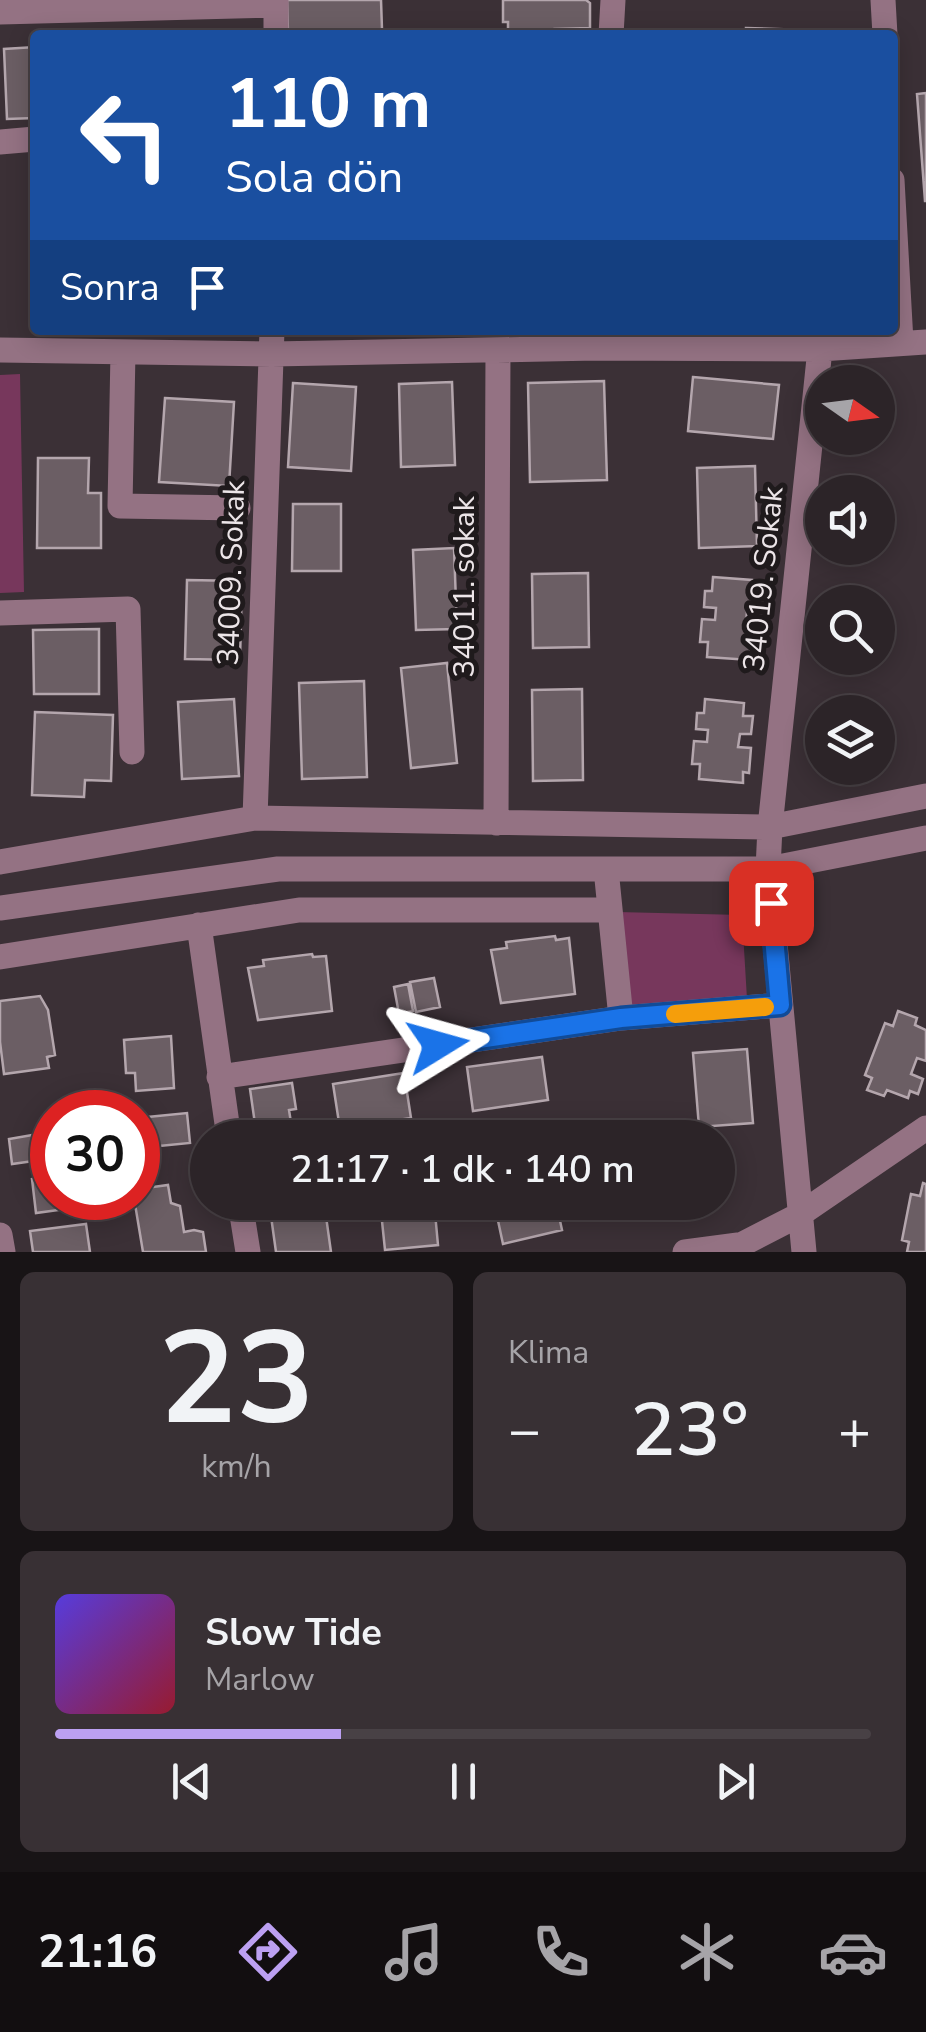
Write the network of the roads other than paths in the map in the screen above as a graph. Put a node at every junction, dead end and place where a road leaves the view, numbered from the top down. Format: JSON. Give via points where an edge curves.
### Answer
{"nodes":[{"id":1,"x":613,"y":0,"type":"edge"},
{"id":2,"x":883,"y":0,"type":"edge"},
{"id":3,"x":276,"y":2,"type":"edge"},
{"id":4,"x":0,"y":12,"type":"edge"},
{"id":5,"x":276,"y":30,"type":"edge"},
{"id":6,"x":611,"y":30,"type":"edge"},
{"id":7,"x":885,"y":30,"type":"edge"},
{"id":8,"x":30,"y":139,"type":"edge"},
{"id":9,"x":0,"y":142,"type":"edge"},
{"id":10,"x":898,"y":224,"type":"edge"},
{"id":11,"x":597,"y":339,"type":"edge"},
{"id":12,"x":272,"y":342,"type":"edge"},
{"id":13,"x":914,"y":342,"type":"edge"},
{"id":14,"x":820,"y":349,"type":"junction"},
{"id":15,"x":0,"y":350,"type":"edge"},
{"id":16,"x":498,"y":350,"type":"junction"},
{"id":17,"x":123,"y":352,"type":"junction"},
{"id":18,"x":238,"y":508,"type":"dead end"},
{"id":19,"x":0,"y":613,"type":"edge"},
{"id":20,"x":132,"y":752,"type":"dead end"},
{"id":21,"x":926,"y":796,"type":"edge"},
{"id":22,"x":255,"y":818,"type":"junction"},
{"id":23,"x":770,"y":821,"type":"junction"},
{"id":24,"x":496,"y":824,"type":"junction"},
{"id":25,"x":926,"y":838,"type":"edge"},
{"id":26,"x":0,"y":862,"type":"edge"},
{"id":27,"x":606,"y":869,"type":"junction"},
{"id":28,"x":768,"y":869,"type":"junction"},
{"id":29,"x":0,"y":908,"type":"edge"},
{"id":30,"x":610,"y":910,"type":"junction"},
{"id":31,"x":199,"y":925,"type":"junction"},
{"id":32,"x":0,"y":957,"type":"edge"},
{"id":33,"x":780,"y":1005,"type":"junction"},
{"id":34,"x":621,"y":1018,"type":"junction"},
{"id":35,"x":219,"y":1077,"type":"junction"},
{"id":36,"x":226,"y":1120,"type":"edge"},
{"id":37,"x":926,"y":1128,"type":"edge"},
{"id":38,"x":799,"y":1215,"type":"junction"},
{"id":39,"x":243,"y":1220,"type":"edge"},
{"id":40,"x":0,"y":1235,"type":"edge"},
{"id":41,"x":732,"y":1249,"type":"edge"},
{"id":42,"x":3,"y":1252,"type":"edge"},
{"id":43,"x":248,"y":1252,"type":"edge"},
{"id":44,"x":685,"y":1252,"type":"edge"},
{"id":45,"x":804,"y":1252,"type":"edge"}],
"edges":[{"from":1,"to":6,"type":"street"},
{"from":2,"to":7,"type":"street"},
{"from":3,"to":4,"type":"street"},
{"from":3,"to":5,"type":"street"},
{"from":8,"to":9,"type":"street"},
{"from":10,"to":13,"type":"street"},
{"from":11,"to":14,"type":"street"},
{"from":11,"to":16,"type":"street"},
{"from":12,"to":16,"type":"street"},
{"from":12,"to":17,"type":"street"},
{"from":12,"to":22,"type":"street","name":"34009. Sokak"},
{"from":13,"to":14,"type":"street"},
{"from":14,"to":23,"type":"street","name":"34019. Sokak"},
{"from":15,"to":17,"type":"street"},
{"from":16,"to":24,"type":"street","name":"34011. sokak"},
{"from":17,"to":18,"type":"street","via":[[120,506]]},
{"from":19,"to":20,"type":"street","via":[[128,609]]},
{"from":21,"to":23,"type":"street"},
{"from":22,"to":24,"type":"street"},
{"from":22,"to":26,"type":"street"},
{"from":23,"to":24,"type":"street"},
{"from":23,"to":28,"type":"street","name":"34019. Sokak"},
{"from":25,"to":28,"type":"street"},
{"from":27,"to":28,"type":"street"},
{"from":27,"to":29,"type":"street","via":[[278,869]]},
{"from":27,"to":30,"type":"street"},
{"from":28,"to":33,"type":"street","name":"34019. Sokak"},
{"from":30,"to":31,"type":"street","via":[[299,910]]},
{"from":30,"to":34,"type":"street"},
{"from":31,"to":32,"type":"street"},
{"from":31,"to":35,"type":"street"},
{"from":33,"to":34,"type":"street"},
{"from":33,"to":38,"type":"street","name":"34019. Sokak"},
{"from":34,"to":35,"type":"street"},
{"from":35,"to":36,"type":"street"},
{"from":37,"to":38,"type":"street"},
{"from":38,"to":41,"type":"street"},
{"from":38,"to":45,"type":"street","name":"34019. Sokak"},
{"from":39,"to":43,"type":"street"},
{"from":40,"to":42,"type":"street"},
{"from":41,"to":44,"type":"street"}]}
